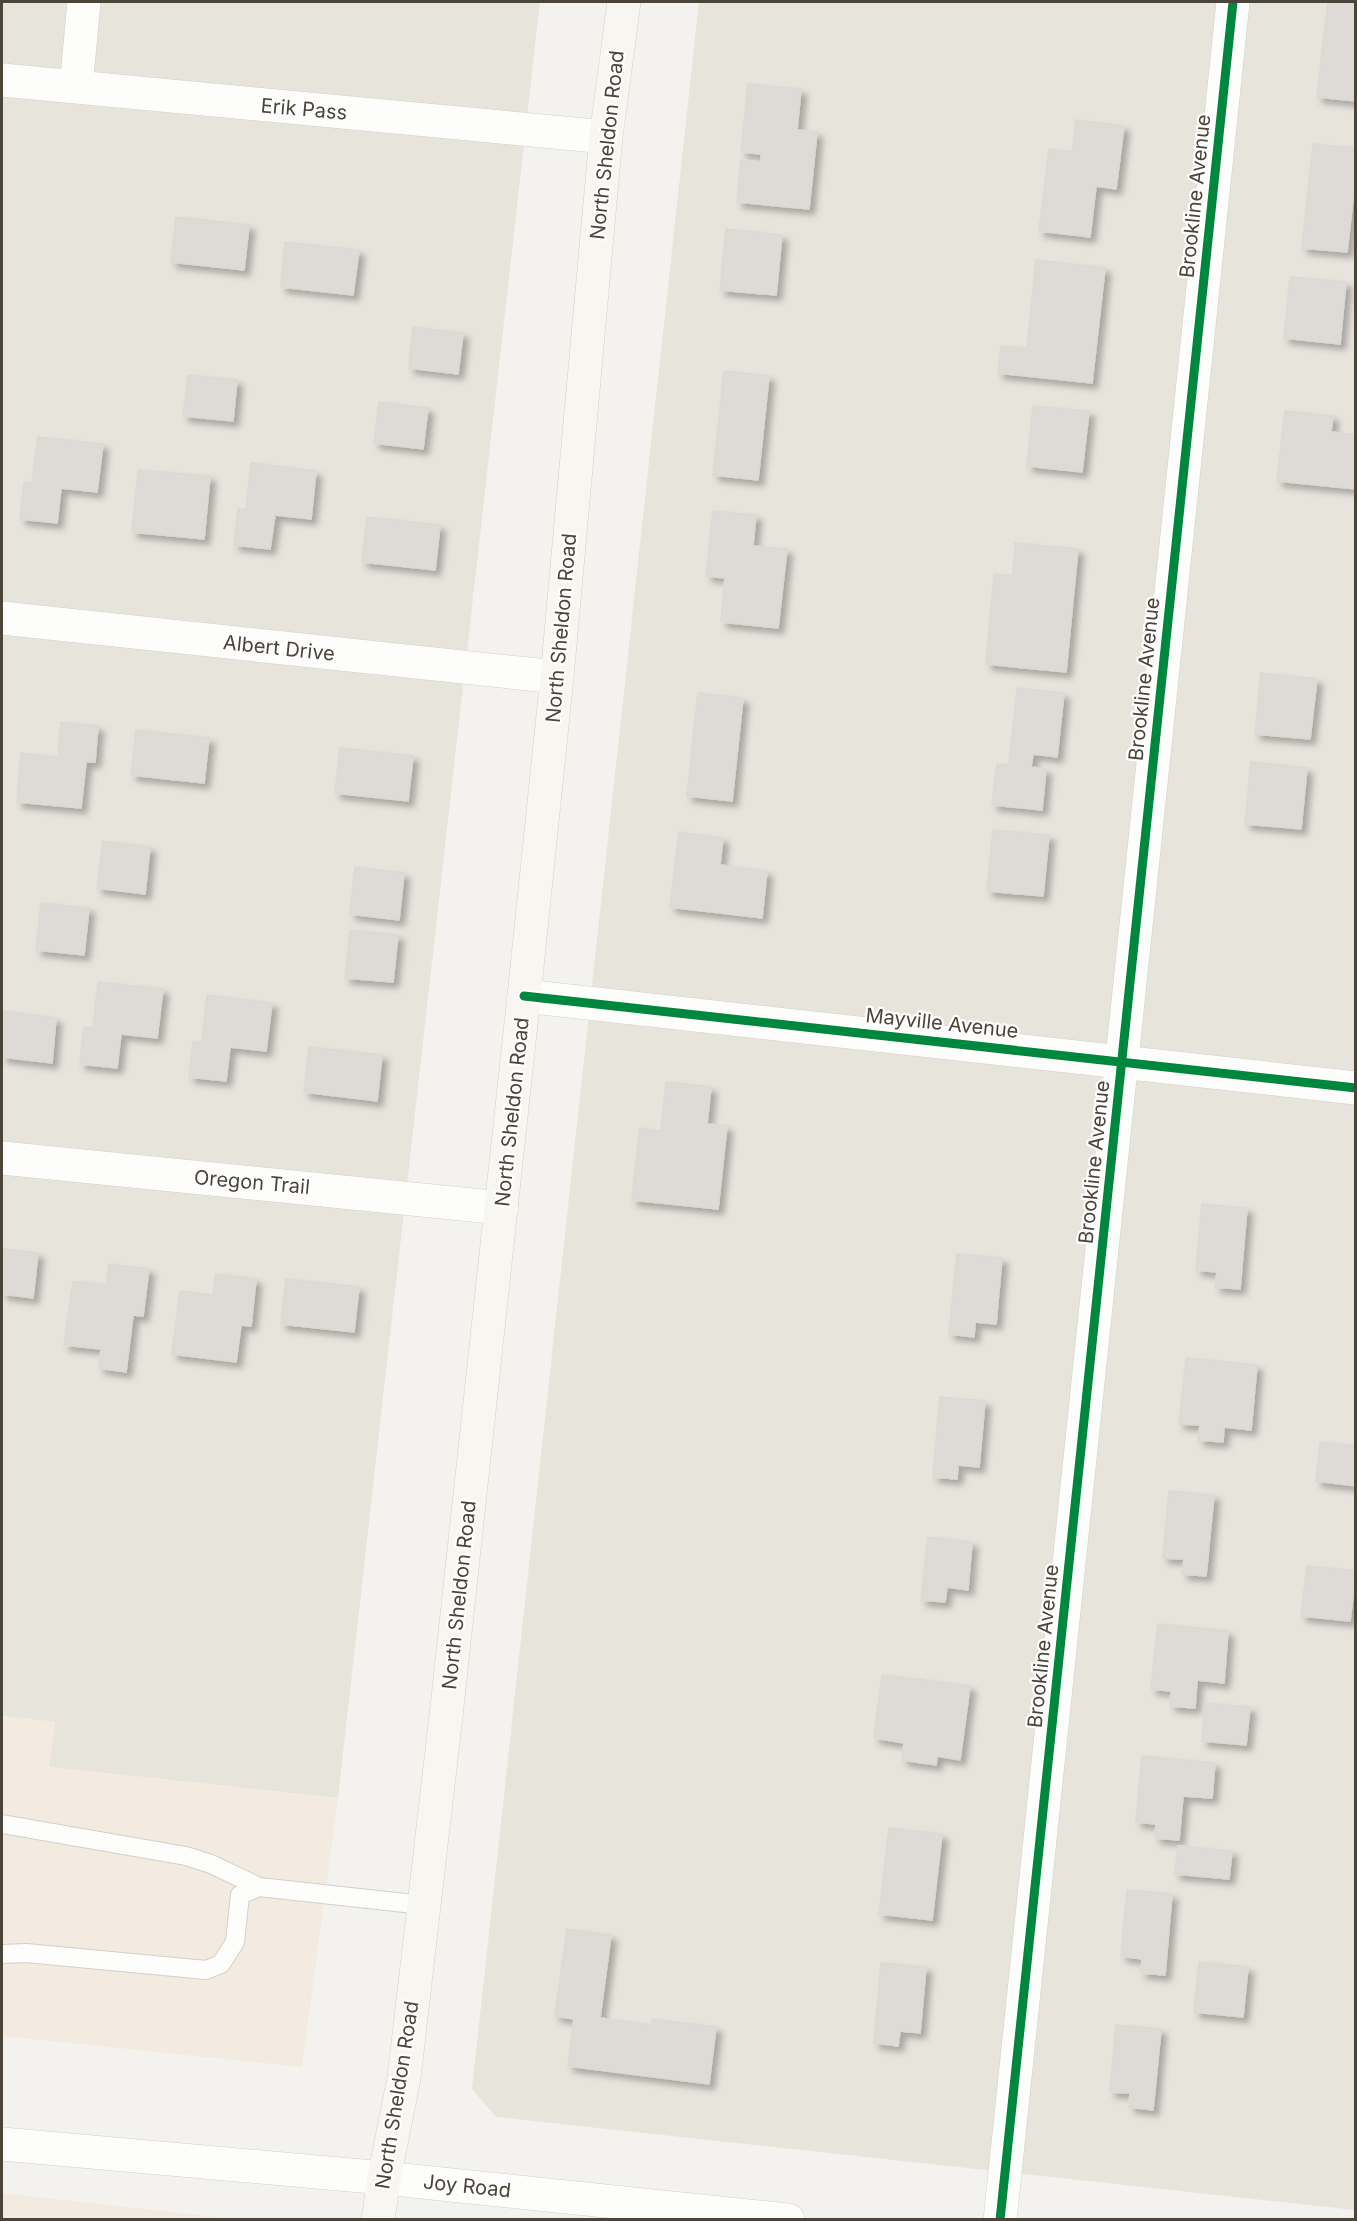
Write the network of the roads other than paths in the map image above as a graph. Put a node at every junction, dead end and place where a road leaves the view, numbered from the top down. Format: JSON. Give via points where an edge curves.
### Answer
{"nodes":[{"id":1,"x":84,"y":2,"type":"edge"},
{"id":2,"x":624,"y":2,"type":"edge"},
{"id":3,"x":1233,"y":2,"type":"edge"},
{"id":4,"x":2,"y":80,"type":"edge"},
{"id":5,"x":76,"y":87,"type":"junction"},
{"id":6,"x":606,"y":137,"type":"junction"},
{"id":7,"x":2,"y":618,"type":"edge"},
{"id":8,"x":556,"y":677,"type":"junction"},
{"id":9,"x":524,"y":996,"type":"junction"},
{"id":10,"x":1122,"y":1061,"type":"junction"},
{"id":11,"x":1356,"y":1088,"type":"edge"},
{"id":12,"x":2,"y":1158,"type":"edge"},
{"id":13,"x":502,"y":1208,"type":"junction"},
{"id":14,"x":2,"y":1824,"type":"edge"},
{"id":15,"x":259,"y":1887,"type":"junction"},
{"id":16,"x":423,"y":1905,"type":"junction"},
{"id":17,"x":2,"y":1954,"type":"edge"},
{"id":18,"x":2,"y":2144,"type":"edge"},
{"id":19,"x":384,"y":2178,"type":"junction"},
{"id":20,"x":378,"y":2220,"type":"edge"},
{"id":21,"x":788,"y":2220,"type":"edge"},
{"id":22,"x":1000,"y":2220,"type":"edge"}],
"edges":[{"from":1,"to":5,"type":"street"},
{"from":2,"to":6,"type":"main road","name":"North Sheldon Road"},
{"from":3,"to":10,"type":"street","name":"Brookline Avenue"},
{"from":4,"to":5,"type":"street","name":"Erik Pass"},
{"from":5,"to":6,"type":"street","name":"Erik Pass"},
{"from":6,"to":8,"type":"main road","name":"North Sheldon Road"},
{"from":7,"to":8,"type":"street","name":"Albert Drive"},
{"from":8,"to":9,"type":"main road","name":"North Sheldon Road"},
{"from":9,"to":10,"type":"street","name":"Mayville Avenue"},
{"from":9,"to":13,"type":"main road","name":"North Sheldon Road"},
{"from":10,"to":11,"type":"street","name":"Mayville Avenue"},
{"from":10,"to":22,"type":"street","name":"Brookline Avenue"},
{"from":12,"to":13,"type":"street","name":"Oregon Trail"},
{"from":13,"to":16,"type":"main road","name":"North Sheldon Road"},
{"from":14,"to":15,"type":"lane","via":[[186,1856]]},
{"from":15,"to":16,"type":"lane"},
{"from":15,"to":17,"type":"lane","via":[[240,1895],[236,1942],[221,1964],[206,1970]]},
{"from":16,"to":19,"type":"main road","name":"North Sheldon Road","via":[[404,2078]]},
{"from":18,"to":19,"type":"street","name":"Joy Road"},
{"from":19,"to":20,"type":"main road","name":"North Sheldon Road"},
{"from":19,"to":21,"type":"street","name":"Joy Road"}]}
